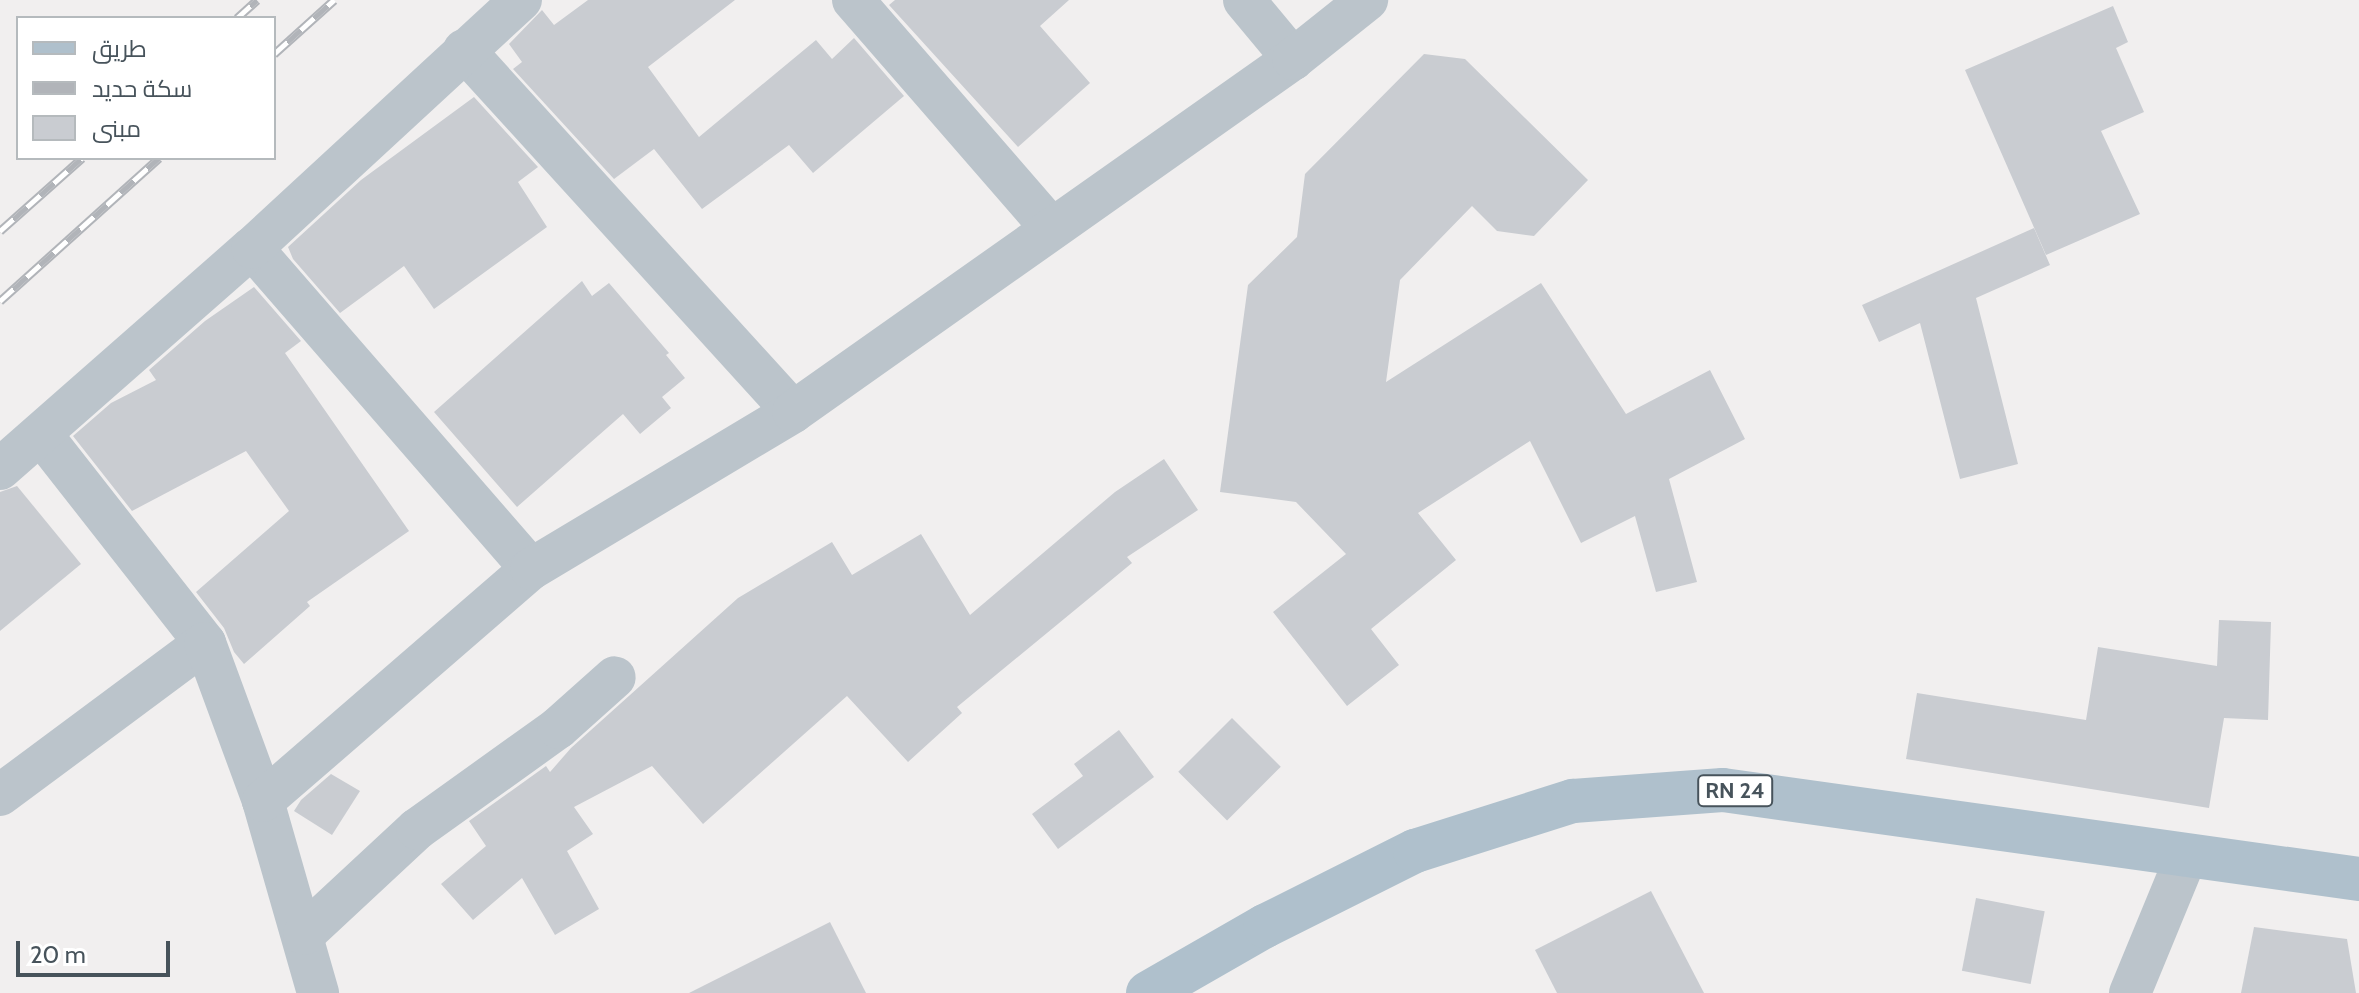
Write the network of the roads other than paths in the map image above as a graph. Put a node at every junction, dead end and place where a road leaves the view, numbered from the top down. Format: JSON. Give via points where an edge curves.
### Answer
{"nodes":[{"id":1,"x":521,"y":0,"type":"edge"},
{"id":2,"x":853,"y":0,"type":"edge"},
{"id":3,"x":1244,"y":0,"type":"edge"},
{"id":4,"x":1367,"y":0,"type":"edge"},
{"id":5,"x":464,"y":50,"type":"junction"},
{"id":6,"x":1293,"y":59,"type":"junction"},
{"id":7,"x":1052,"y":229,"type":"junction"},
{"id":8,"x":252,"y":248,"type":"junction"},
{"id":9,"x":793,"y":412,"type":"junction"},
{"id":10,"x":41,"y":434,"type":"junction"},
{"id":11,"x":0,"y":469,"type":"edge"},
{"id":12,"x":531,"y":569,"type":"junction"},
{"id":13,"x":205,"y":643,"type":"junction"},
{"id":14,"x":615,"y":677,"type":"dead end"},
{"id":15,"x":0,"y":795,"type":"edge"},
{"id":16,"x":263,"y":801,"type":"junction"},
{"id":17,"x":2187,"y":855,"type":"junction"},
{"id":18,"x":2359,"y":879,"type":"edge"},
{"id":19,"x":304,"y":934,"type":"junction"},
{"id":20,"x":318,"y":993,"type":"edge"},
{"id":21,"x":1148,"y":993,"type":"edge"},
{"id":22,"x":2130,"y":993,"type":"edge"}],
"edges":[{"from":1,"to":5,"type":"street"},
{"from":2,"to":7,"type":"street"},
{"from":3,"to":6,"type":"street"},
{"from":4,"to":6,"type":"street"},
{"from":5,"to":8,"type":"street"},
{"from":5,"to":9,"type":"street"},
{"from":6,"to":7,"type":"street"},
{"from":7,"to":9,"type":"street"},
{"from":8,"to":10,"type":"street"},
{"from":8,"to":12,"type":"street"},
{"from":9,"to":12,"type":"street"},
{"from":10,"to":11,"type":"street"},
{"from":10,"to":13,"type":"street"},
{"from":12,"to":16,"type":"street"},
{"from":13,"to":15,"type":"street"},
{"from":13,"to":16,"type":"street"},
{"from":14,"to":19,"type":"street","via":[[558,728],[417,829]]},
{"from":16,"to":19,"type":"street"},
{"from":17,"to":18,"type":"main road","number":"RN 24"},
{"from":17,"to":21,"type":"main road","number":"RN 24","via":[[1723,790],[1573,801],[1415,851],[1265,926]]},
{"from":17,"to":22,"type":"street"},
{"from":19,"to":20,"type":"street"}]}
